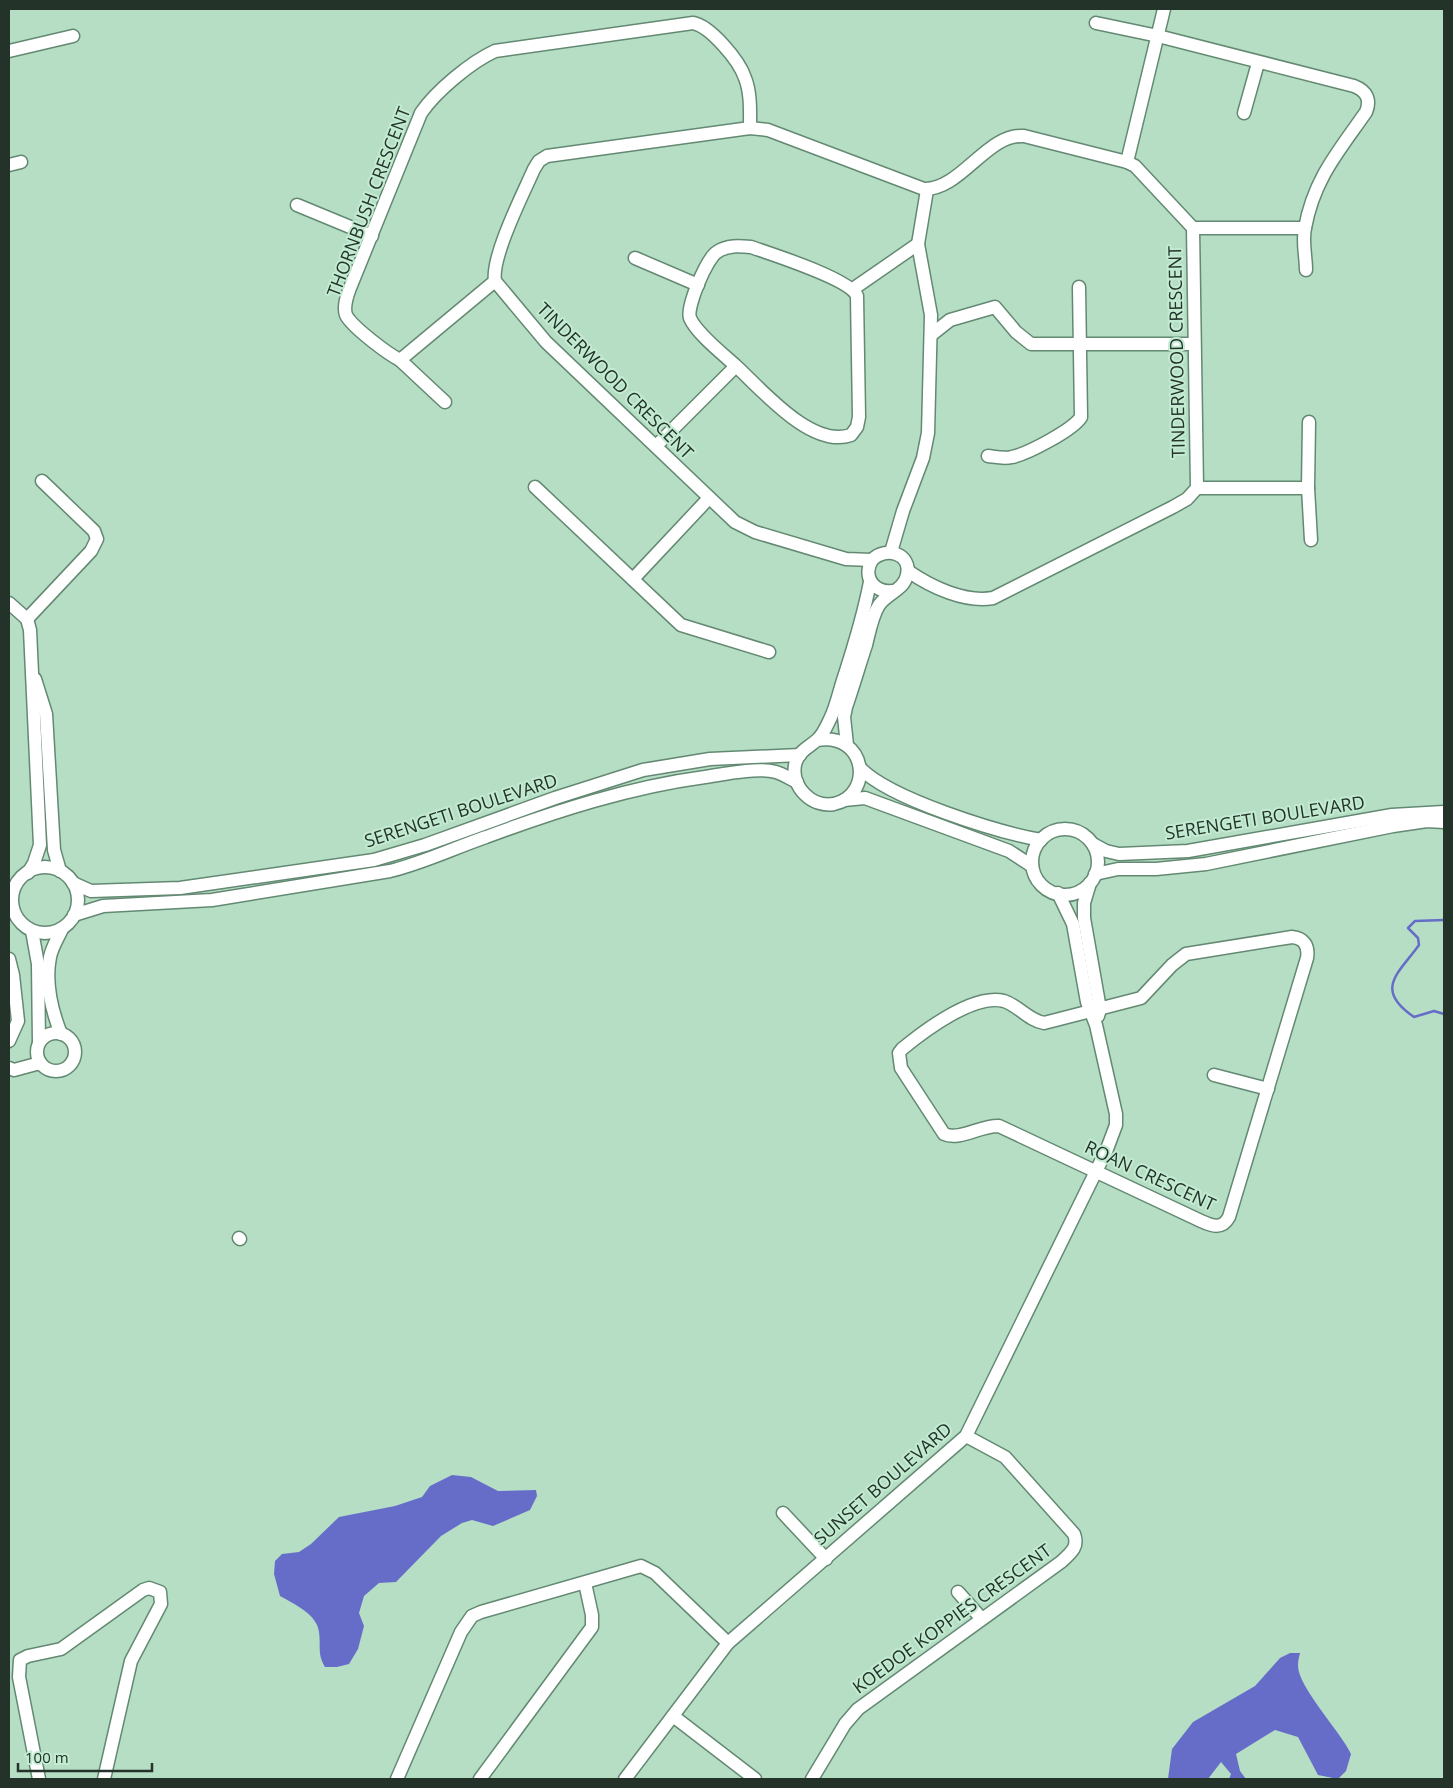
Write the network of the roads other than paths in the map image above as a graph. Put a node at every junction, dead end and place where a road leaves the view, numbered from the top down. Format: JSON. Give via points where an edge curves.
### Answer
{"nodes":[{"id":1,"x":1164,"y":9,"type":"edge"},
{"id":2,"x":1096,"y":23,"type":"dead end"},
{"id":3,"x":73,"y":36,"type":"dead end"},
{"id":4,"x":1158,"y":36,"type":"junction"},
{"id":5,"x":9,"y":51,"type":"edge"},
{"id":6,"x":1258,"y":63,"type":"junction"},
{"id":7,"x":1244,"y":113,"type":"dead end"},
{"id":8,"x":750,"y":128,"type":"junction"},
{"id":9,"x":1127,"y":162,"type":"junction"},
{"id":10,"x":927,"y":190,"type":"junction"},
{"id":11,"x":297,"y":205,"type":"dead end"},
{"id":12,"x":1193,"y":228,"type":"junction"},
{"id":13,"x":1304,"y":228,"type":"junction"},
{"id":14,"x":372,"y":236,"type":"junction"},
{"id":15,"x":918,"y":244,"type":"junction"},
{"id":16,"x":635,"y":258,"type":"dead end"},
{"id":17,"x":1306,"y":270,"type":"dead end"},
{"id":18,"x":495,"y":281,"type":"junction"},
{"id":19,"x":698,"y":285,"type":"junction"},
{"id":20,"x":1078,"y":287,"type":"dead end"},
{"id":21,"x":853,"y":289,"type":"junction"},
{"id":22,"x":931,"y":315,"type":"junction"},
{"id":23,"x":950,"y":320,"type":"junction"},
{"id":24,"x":931,"y":336,"type":"junction"},
{"id":25,"x":1080,"y":343,"type":"junction"},
{"id":26,"x":1194,"y":344,"type":"junction"},
{"id":27,"x":400,"y":360,"type":"junction"},
{"id":28,"x":736,"y":366,"type":"junction"},
{"id":29,"x":445,"y":402,"type":"dead end"},
{"id":30,"x":1310,"y":422,"type":"dead end"},
{"id":31,"x":656,"y":446,"type":"junction"},
{"id":32,"x":988,"y":456,"type":"dead end"},
{"id":33,"x":42,"y":481,"type":"dead end"},
{"id":34,"x":535,"y":487,"type":"dead end"},
{"id":35,"x":1197,"y":488,"type":"junction"},
{"id":36,"x":1308,"y":488,"type":"junction"},
{"id":37,"x":709,"y":498,"type":"junction"},
{"id":38,"x":1311,"y":540,"type":"dead end"},
{"id":39,"x":891,"y":552,"type":"junction"},
{"id":40,"x":846,"y":559,"type":"junction"},
{"id":41,"x":872,"y":560,"type":"junction"},
{"id":42,"x":908,"y":571,"type":"junction"},
{"id":43,"x":633,"y":579,"type":"junction"},
{"id":44,"x":869,"y":579,"type":"junction"},
{"id":45,"x":927,"y":584,"type":"junction"},
{"id":46,"x":896,"y":590,"type":"junction"},
{"id":47,"x":9,"y":603,"type":"edge"},
{"id":48,"x":27,"y":619,"type":"junction"},
{"id":49,"x":858,"y":651,"type":"junction"},
{"id":50,"x":769,"y":652,"type":"dead end"},
{"id":51,"x":31,"y":670,"type":"junction"},
{"id":52,"x":33,"y":728,"type":"junction"},
{"id":53,"x":48,"y":728,"type":"junction"},
{"id":54,"x":817,"y":740,"type":"junction"},
{"id":55,"x":847,"y":745,"type":"junction"},
{"id":56,"x":800,"y":754,"type":"junction"},
{"id":57,"x":50,"y":761,"type":"junction"},
{"id":58,"x":35,"y":762,"type":"junction"},
{"id":59,"x":860,"y":768,"type":"junction"},
{"id":60,"x":797,"y":782,"type":"junction"},
{"id":61,"x":844,"y":800,"type":"junction"},
{"id":62,"x":1444,"y":812,"type":"edge"},
{"id":63,"x":1444,"y":822,"type":"edge"},
{"id":64,"x":1041,"y":840,"type":"junction"},
{"id":65,"x":1093,"y":844,"type":"junction"},
{"id":66,"x":1032,"y":866,"type":"junction"},
{"id":67,"x":60,"y":871,"type":"junction"},
{"id":68,"x":28,"y":873,"type":"junction"},
{"id":69,"x":1092,"y":879,"type":"junction"},
{"id":70,"x":73,"y":883,"type":"junction"},
{"id":71,"x":12,"y":890,"type":"edge"},
{"id":72,"x":1058,"y":893,"type":"junction"},
{"id":73,"x":74,"y":915,"type":"junction"},
{"id":74,"x":14,"y":917,"type":"edge"},
{"id":75,"x":62,"y":929,"type":"junction"},
{"id":76,"x":32,"y":930,"type":"junction"},
{"id":77,"x":9,"y":959,"type":"edge"},
{"id":78,"x":1086,"y":966,"type":"junction"},
{"id":79,"x":1094,"y":1010,"type":"junction"},
{"id":80,"x":62,"y":1034,"type":"junction"},
{"id":81,"x":9,"y":1041,"type":"edge"},
{"id":82,"x":39,"y":1043,"type":"junction"},
{"id":83,"x":40,"y":1063,"type":"junction"},
{"id":84,"x":9,"y":1068,"type":"edge"},
{"id":85,"x":1214,"y":1075,"type":"dead end"},
{"id":86,"x":1268,"y":1089,"type":"junction"},
{"id":87,"x":1096,"y":1170,"type":"junction"},
{"id":88,"x":966,"y":1436,"type":"junction"},
{"id":89,"x":783,"y":1513,"type":"dead end"},
{"id":90,"x":826,"y":1559,"type":"junction"},
{"id":91,"x":585,"y":1582,"type":"junction"},
{"id":92,"x":958,"y":1592,"type":"dead end"},
{"id":93,"x":981,"y":1618,"type":"junction"},
{"id":94,"x":728,"y":1643,"type":"junction"},
{"id":95,"x":673,"y":1716,"type":"junction"},
{"id":96,"x":400,"y":1778,"type":"edge"},
{"id":97,"x":39,"y":1779,"type":"edge"},
{"id":98,"x":104,"y":1779,"type":"edge"},
{"id":99,"x":480,"y":1779,"type":"edge"},
{"id":100,"x":625,"y":1779,"type":"edge"},
{"id":101,"x":755,"y":1779,"type":"edge"},
{"id":102,"x":812,"y":1779,"type":"edge"}],
"edges":[{"from":1,"to":4,"type":"street"},
{"from":2,"to":4,"type":"street"},
{"from":3,"to":5,"type":"street"},
{"from":4,"to":6,"type":"street"},
{"from":4,"to":9,"type":"street"},
{"from":6,"to":7,"type":"street"},
{"from":6,"to":13,"type":"street","via":[[1354,86],[1368,96],[1366,112],[1316,187]]},
{"from":8,"to":10,"type":"street","via":[[768,130]]},
{"from":8,"to":14,"type":"street","name":"THORNBUSH CRESCENT","via":[[745,77],[712,32],[692,23],[495,51],[477,61],[434,97],[421,113]]},
{"from":8,"to":18,"type":"street","via":[[543,158],[534,169],[505,239],[494,272]]},
{"from":9,"to":10,"type":"street","name":"TINDERWOOD CRESCENT","via":[[1016,136],[1007,137],[942,185]]},
{"from":9,"to":12,"type":"street","name":"TINDERWOOD CRESCENT","via":[[1135,166]]},
{"from":10,"to":15,"type":"street"},
{"from":11,"to":14,"type":"street"},
{"from":12,"to":13,"type":"street"},
{"from":12,"to":26,"type":"street","name":"TINDERWOOD CRESCENT"},
{"from":13,"to":17,"type":"street"},
{"from":14,"to":27,"type":"street","name":"THORNBUSH CRESCENT","via":[[347,298],[346,315]]},
{"from":15,"to":21,"type":"street"},
{"from":15,"to":22,"type":"street"},
{"from":16,"to":19,"type":"street"},
{"from":18,"to":27,"type":"street"},
{"from":18,"to":31,"type":"street","name":"TINDERWOOD CRESCENT","via":[[546,342]]},
{"from":19,"to":21,"type":"street","via":[[713,255],[721,249],[736,246],[762,250],[834,278]]},
{"from":19,"to":28,"type":"street","via":[[690,308],[691,319]]},
{"from":20,"to":25,"type":"street"},
{"from":21,"to":28,"type":"street","via":[[857,296],[858,417],[852,436],[834,436],[804,426]]},
{"from":22,"to":23,"type":"street"},
{"from":22,"to":24,"type":"street"},
{"from":23,"to":24,"type":"street"},
{"from":23,"to":25,"type":"street","via":[[995,307],[1031,344]]},
{"from":24,"to":39,"type":"street","via":[[928,433],[923,458]]},
{"from":25,"to":26,"type":"street"},
{"from":25,"to":32,"type":"street","via":[[1082,410],[1077,422],[1066,431],[1014,457]]},
{"from":26,"to":35,"type":"street","name":"TINDERWOOD CRESCENT"},
{"from":27,"to":29,"type":"street"},
{"from":28,"to":31,"type":"street"},
{"from":30,"to":36,"type":"street"},
{"from":31,"to":37,"type":"street","name":"TINDERWOOD CRESCENT"},
{"from":33,"to":48,"type":"street","via":[[94,531],[97,539],[91,551]]},
{"from":34,"to":43,"type":"street"},
{"from":35,"to":36,"type":"street"},
{"from":35,"to":45,"type":"street","via":[[1173,507],[993,598],[972,598]]},
{"from":36,"to":38,"type":"street"},
{"from":37,"to":40,"type":"street","name":"TINDERWOOD CRESCENT","via":[[746,529]]},
{"from":37,"to":43,"type":"street"},
{"from":39,"to":41,"type":"street","via":[[882,553]]},
{"from":39,"to":42,"type":"street","via":[[904,560]]},
{"from":40,"to":41,"type":"street","name":"TINDERWOOD CRESCENT"},
{"from":40,"to":44,"type":"street","name":"TINDERWOOD CRESCENT"},
{"from":41,"to":44,"type":"street","via":[[868,567]]},
{"from":42,"to":45,"type":"street"},
{"from":42,"to":46,"type":"street","via":[[907,578]]},
{"from":43,"to":50,"type":"street","via":[[682,625]]},
{"from":44,"to":46,"type":"street","via":[[880,590]]},
{"from":44,"to":49,"type":"street"},
{"from":45,"to":46,"type":"street"},
{"from":46,"to":49,"type":"street","via":[[877,608]]},
{"from":47,"to":48,"type":"street"},
{"from":48,"to":51,"type":"street"},
{"from":49,"to":54,"type":"street","via":[[832,715]]},
{"from":49,"to":55,"type":"street","via":[[844,717]]},
{"from":51,"to":52,"type":"street"},
{"from":51,"to":53,"type":"street","via":[[44,705]]},
{"from":52,"to":53,"type":"street"},
{"from":52,"to":58,"type":"street"},
{"from":53,"to":57,"type":"street"},
{"from":54,"to":55,"type":"street","via":[[828,739]]},
{"from":54,"to":56,"type":"street"},
{"from":55,"to":59,"type":"street","via":[[856,754]]},
{"from":56,"to":60,"type":"street","via":[[795,765]]},
{"from":56,"to":70,"type":"street","name":"SERENGETI BOULEVARD","via":[[710,759],[643,770],[374,860],[180,888],[90,891]]},
{"from":57,"to":58,"type":"street"},
{"from":57,"to":67,"type":"street","via":[[54,850]]},
{"from":58,"to":68,"type":"street","via":[[40,845]]},
{"from":59,"to":61,"type":"street","via":[[858,784]]},
{"from":59,"to":64,"type":"street","via":[[881,786],[897,793],[989,826]]},
{"from":60,"to":61,"type":"street","via":[[814,802],[834,804]]},
{"from":60,"to":73,"type":"street","name":"SERENGETI BOULEVARD","via":[[773,772],[730,773],[668,782],[571,808],[418,864],[390,871],[212,900],[103,906]]},
{"from":61,"to":66,"type":"street","via":[[865,798],[1009,851]]},
{"from":62,"to":65,"type":"street","name":"SERENGETI BOULEVARD","via":[[1382,817],[1188,851],[1119,854]]},
{"from":63,"to":69,"type":"street","name":"SERENGETI BOULEVARD","via":[[1393,826],[1206,864],[1118,869]]},
{"from":64,"to":65,"type":"street","via":[[1054,830],[1065,829],[1076,830]]},
{"from":64,"to":66,"type":"street","via":[[1033,855]]},
{"from":65,"to":69,"type":"street","via":[[1097,854]]},
{"from":66,"to":72,"type":"street","via":[[1043,886]]},
{"from":67,"to":68,"type":"street","via":[[46,868]]},
{"from":67,"to":70,"type":"street"},
{"from":68,"to":71,"type":"street"},
{"from":69,"to":72,"type":"street","via":[[1072,894]]},
{"from":69,"to":78,"type":"street","via":[[1084,908]]},
{"from":70,"to":73,"type":"street","via":[[78,903]]},
{"from":71,"to":74,"type":"street"},
{"from":72,"to":78,"type":"street","via":[[1073,924]]},
{"from":73,"to":75,"type":"street"},
{"from":74,"to":76,"type":"street"},
{"from":75,"to":76,"type":"street","via":[[42,933]]},
{"from":75,"to":80,"type":"street","via":[[52,950],[49,967],[53,1008]]},
{"from":76,"to":82,"type":"street","via":[[38,957]]},
{"from":77,"to":81,"type":"street","via":[[18,1022]]},
{"from":78,"to":79,"type":"street"},
{"from":79,"to":86,"type":"street","name":"ROAN CRESCENT","via":[[1141,998],[1186,954],[1292,937],[1302,940],[1307,947],[1307,958]]},
{"from":79,"to":87,"type":"street","name":"SUNSET BOULEVARD","via":[[1116,1114],[1114,1134]]},
{"from":79,"to":87,"type":"street","name":"ROAN CRESCENT","via":[[1044,1023],[1036,1022],[1001,1000],[971,1005],[909,1043],[900,1053],[899,1060],[900,1068],[944,1134],[954,1137],[980,1128],[999,1126]]},
{"from":80,"to":82,"type":"street","via":[[47,1035]]},
{"from":80,"to":83,"type":"street","via":[[73,1043],[75,1055],[72,1061],[58,1071]]},
{"from":82,"to":83,"type":"street"},
{"from":83,"to":84,"type":"street","via":[[14,1070]]},
{"from":85,"to":86,"type":"street"},
{"from":86,"to":87,"type":"street","name":"ROAN CRESCENT","via":[[1229,1217],[1224,1224],[1212,1226]]},
{"from":87,"to":88,"type":"street","name":"SUNSET BOULEVARD"},
{"from":88,"to":90,"type":"street","name":"SUNSET BOULEVARD"},
{"from":88,"to":93,"type":"street","name":"KOEDOE KOPPIES CRESCENT","via":[[1005,1457],[1074,1534],[1076,1543],[1072,1553],[1062,1562]]},
{"from":89,"to":90,"type":"street"},
{"from":90,"to":94,"type":"street","name":"SUNSET BOULEVARD"},
{"from":91,"to":94,"type":"street","via":[[631,1567],[646,1567]]},
{"from":91,"to":96,"type":"street","via":[[472,1616],[461,1632]]},
{"from":91,"to":99,"type":"street","via":[[592,1628]]},
{"from":92,"to":93,"type":"street"},
{"from":93,"to":102,"type":"street","name":"KOEDOE KOPPIES CRESCENT","via":[[851,1715]]},
{"from":94,"to":95,"type":"street","name":"SUNSET BOULEVARD"},
{"from":95,"to":100,"type":"street","name":"SUNSET BOULEVARD"},
{"from":95,"to":101,"type":"street"},
{"from":97,"to":98,"type":"street","via":[[19,1677],[20,1660],[61,1649],[143,1590],[154,1589],[160,1592],[161,1604],[131,1661]]}]}
